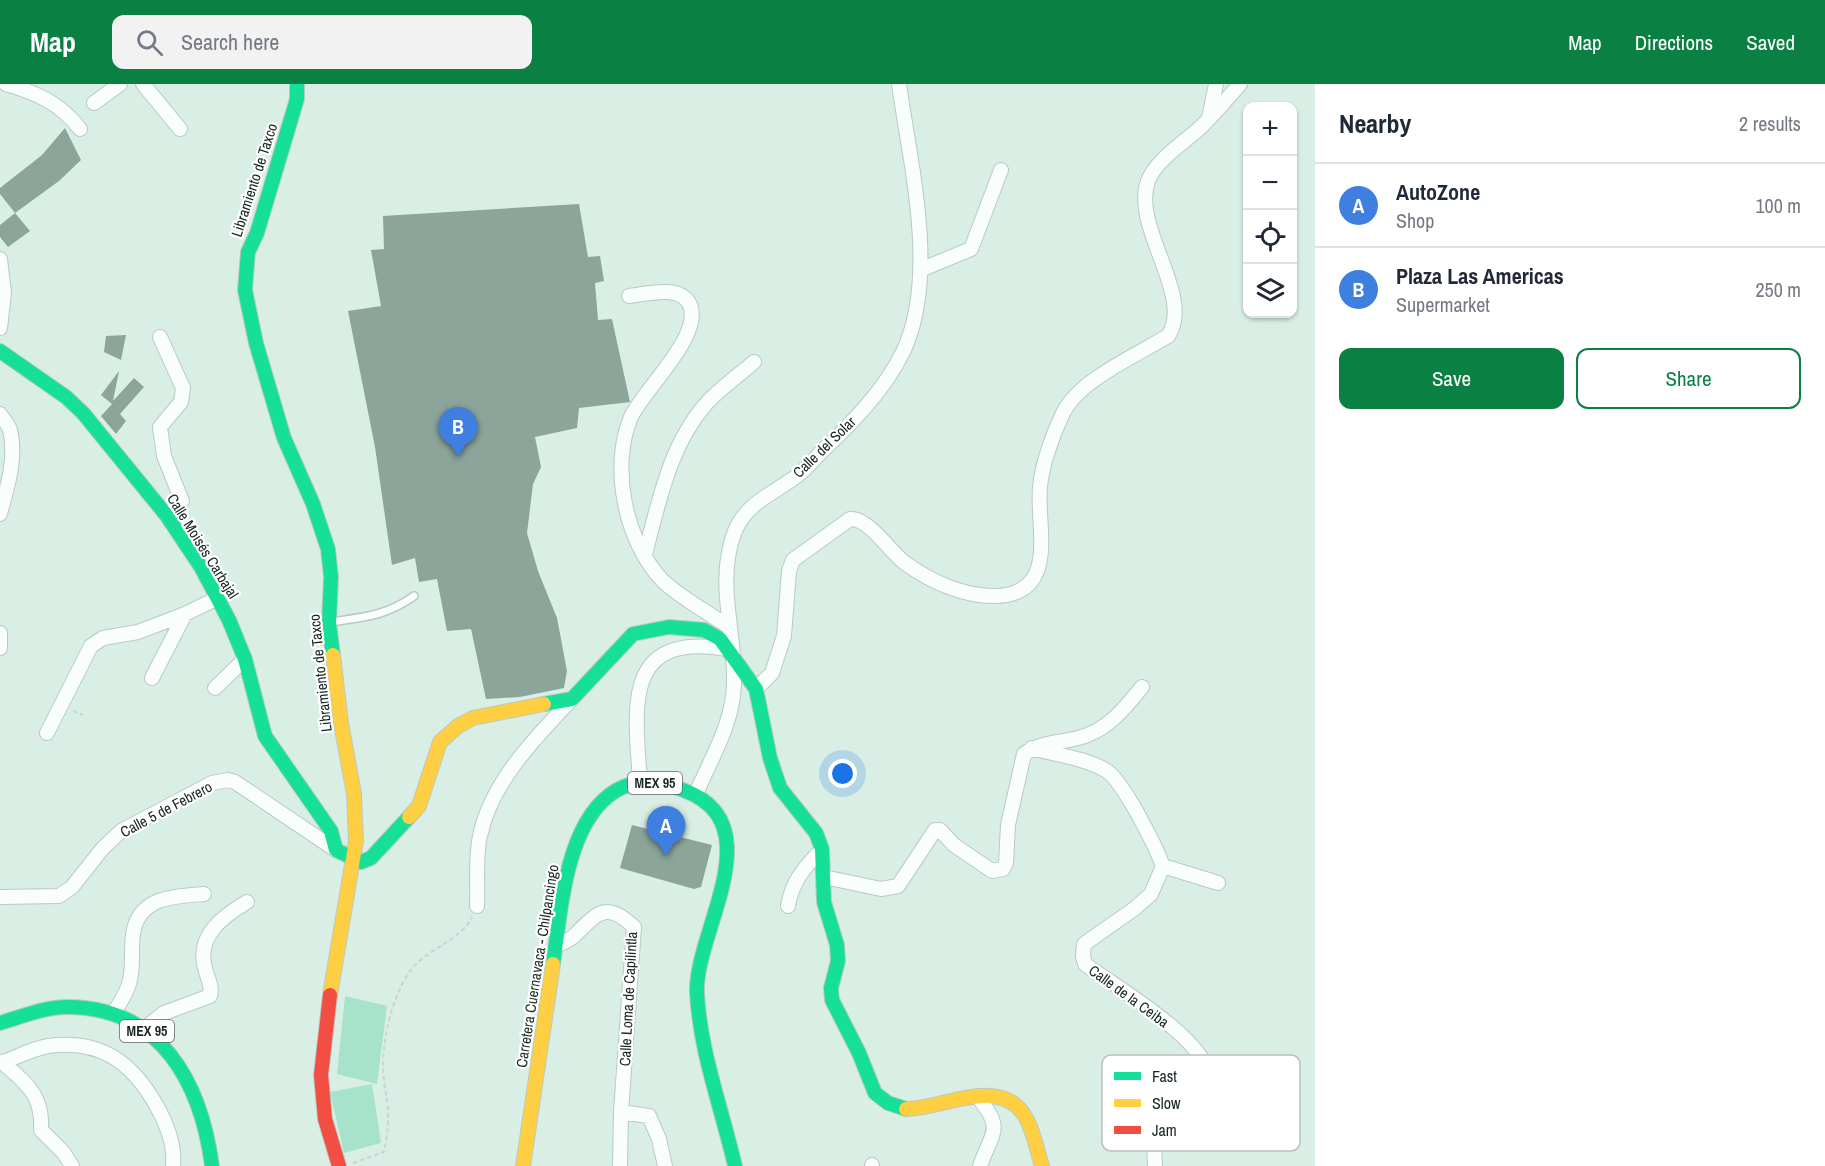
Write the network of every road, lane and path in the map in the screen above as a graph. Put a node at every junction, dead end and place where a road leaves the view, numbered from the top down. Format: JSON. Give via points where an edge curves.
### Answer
{"nodes":[{"id":1,"x":6,"y":84,"type":"edge"},
{"id":2,"x":120,"y":84,"type":"edge"},
{"id":3,"x":143,"y":84,"type":"edge"},
{"id":4,"x":297,"y":84,"type":"edge"},
{"id":5,"x":899,"y":84,"type":"edge"},
{"id":6,"x":1216,"y":84,"type":"edge"},
{"id":7,"x":1240,"y":84,"type":"edge"},
{"id":8,"x":94,"y":103,"type":"dead end"},
{"id":9,"x":1209,"y":120,"type":"junction"},
{"id":10,"x":80,"y":129,"type":"dead end"},
{"id":11,"x":180,"y":129,"type":"dead end"},
{"id":12,"x":1001,"y":170,"type":"dead end"},
{"id":13,"x":0,"y":259,"type":"edge"},
{"id":14,"x":920,"y":270,"type":"junction"},
{"id":15,"x":629,"y":296,"type":"dead end"},
{"id":16,"x":0,"y":328,"type":"edge"},
{"id":17,"x":160,"y":337,"type":"dead end"},
{"id":18,"x":0,"y":351,"type":"edge"},
{"id":19,"x":754,"y":362,"type":"dead end"},
{"id":20,"x":0,"y":414,"type":"edge"},
{"id":21,"x":5,"y":428,"type":"edge"},
{"id":22,"x":0,"y":514,"type":"edge"},
{"id":23,"x":167,"y":516,"type":"junction"},
{"id":24,"x":645,"y":554,"type":"junction"},
{"id":25,"x":414,"y":596,"type":"dead end"},
{"id":26,"x":218,"y":598,"type":"junction"},
{"id":27,"x":185,"y":614,"type":"junction"},
{"id":28,"x":329,"y":622,"type":"junction"},
{"id":29,"x":729,"y":627,"type":"junction"},
{"id":30,"x":0,"y":633,"type":"edge"},
{"id":31,"x":0,"y":648,"type":"edge"},
{"id":32,"x":730,"y":655,"type":"junction"},
{"id":33,"x":245,"y":659,"type":"junction"},
{"id":34,"x":152,"y":678,"type":"dead end"},
{"id":35,"x":1142,"y":687,"type":"dead end"},
{"id":36,"x":215,"y":688,"type":"dead end"},
{"id":37,"x":756,"y":689,"type":"junction"},
{"id":38,"x":572,"y":699,"type":"junction"},
{"id":39,"x":47,"y":733,"type":"dead end"},
{"id":40,"x":1032,"y":748,"type":"junction"},
{"id":41,"x":640,"y":781,"type":"junction"},
{"id":42,"x":696,"y":794,"type":"junction"},
{"id":43,"x":822,"y":849,"type":"junction"},
{"id":44,"x":336,"y":850,"type":"junction"},
{"id":45,"x":353,"y":860,"type":"junction"},
{"id":46,"x":1163,"y":866,"type":"junction"},
{"id":47,"x":824,"y":877,"type":"junction"},
{"id":48,"x":1218,"y":883,"type":"dead end"},
{"id":49,"x":204,"y":894,"type":"dead end"},
{"id":50,"x":59,"y":896,"type":"junction"},
{"id":51,"x":0,"y":897,"type":"edge"},
{"id":52,"x":247,"y":902,"type":"dead end"},
{"id":53,"x":70,"y":906,"type":"dead end"},
{"id":54,"x":477,"y":906,"type":"joint"},
{"id":55,"x":788,"y":906,"type":"dead end"},
{"id":56,"x":556,"y":946,"type":"junction"},
{"id":57,"x":113,"y":1014,"type":"junction"},
{"id":58,"x":0,"y":1023,"type":"edge"},
{"id":59,"x":145,"y":1028,"type":"junction"},
{"id":60,"x":1199,"y":1055,"type":"edge"},
{"id":61,"x":1,"y":1062,"type":"edge"},
{"id":62,"x":977,"y":1096,"type":"junction"},
{"id":63,"x":621,"y":1112,"type":"junction"},
{"id":64,"x":1033,"y":1138,"type":"junction"},
{"id":65,"x":1154,"y":1151,"type":"edge"},
{"id":66,"x":72,"y":1166,"type":"edge"},
{"id":67,"x":173,"y":1166,"type":"edge"},
{"id":68,"x":212,"y":1166,"type":"edge"},
{"id":69,"x":339,"y":1166,"type":"edge"},
{"id":70,"x":348,"y":1166,"type":"edge"},
{"id":71,"x":523,"y":1166,"type":"edge"},
{"id":72,"x":620,"y":1166,"type":"edge"},
{"id":73,"x":666,"y":1166,"type":"edge"},
{"id":74,"x":735,"y":1166,"type":"edge"},
{"id":75,"x":980,"y":1166,"type":"edge"},
{"id":76,"x":1031,"y":1166,"type":"edge"},
{"id":77,"x":1042,"y":1166,"type":"edge"},
{"id":78,"x":1155,"y":1166,"type":"edge"}],
"edges":[{"from":1,"to":10,"type":"street","via":[[38,93],[66,111]]},
{"from":2,"to":8,"type":"street"},
{"from":3,"to":11,"type":"street"},
{"from":4,"to":28,"type":"main road","name":"Libramiento de Taxco","via":[[297,99],[249,252],[245,290],[284,438],[328,549]]},
{"from":5,"to":14,"type":"street","name":"Calle del Solar","via":[[917,216]]},
{"from":6,"to":9,"type":"street"},
{"from":7,"to":9,"type":"street"},
{"from":9,"to":37,"type":"street","via":[[1160,164],[1148,181],[1146,206],[1175,311],[1173,328],[1168,336],[1087,385],[1064,412],[1040,487],[1043,541],[1033,582],[1027,589],[1000,596],[968,594],[904,562],[862,521],[850,519],[793,560],[784,636],[772,673]]},
{"from":12,"to":14,"type":"street","via":[[971,249]]},
{"from":13,"to":16,"type":"street","via":[[4,293]]},
{"from":14,"to":29,"type":"street","name":"Calle del Solar","via":[[916,314],[903,352],[880,388],[798,475],[748,510],[736,529],[726,567]]},
{"from":15,"to":24,"type":"street","via":[[663,292],[683,296],[690,304],[691,320],[686,338],[631,416],[622,453],[621,485],[627,513]]},
{"from":17,"to":23,"type":"street","via":[[183,388],[181,402],[160,427],[165,456],[182,501]]},
{"from":18,"to":23,"type":"main road","name":"Calle Moisés Carbajal","via":[[83,413]]},
{"from":19,"to":24,"type":"street","via":[[706,404],[683,435],[664,482]]},
{"from":20,"to":21,"type":"street"},
{"from":21,"to":22,"type":"street","via":[[10,472]]},
{"from":23,"to":26,"type":"main road","name":"Calle Moisés Carbajal"},
{"from":24,"to":29,"type":"street","via":[[663,580]]},
{"from":25,"to":28,"type":"lane","via":[[381,615]]},
{"from":26,"to":27,"type":"street"},
{"from":26,"to":33,"type":"main road","name":"Calle Moisés Carbajal"},
{"from":27,"to":34,"type":"street"},
{"from":27,"to":39,"type":"street","via":[[138,632],[96,641]]},
{"from":28,"to":45,"type":"main road","name":"Libramiento de Taxco","via":[[354,794]]},
{"from":29,"to":32,"type":"street","name":"Calle del Solar"},
{"from":30,"to":31,"type":"street"},
{"from":32,"to":37,"type":"main road"},
{"from":32,"to":38,"type":"main road","via":[[720,639],[704,630],[669,627],[641,631],[628,638]]},
{"from":32,"to":41,"type":"street","via":[[699,644],[665,653],[642,677],[636,701]]},
{"from":32,"to":42,"type":"street","name":"Calle del Solar","via":[[734,686],[728,723]]},
{"from":33,"to":36,"type":"street"},
{"from":33,"to":44,"type":"main road","name":"Calle Moisés Carbajal","via":[[265,736],[332,831]]},
{"from":35,"to":40,"type":"street","via":[[1116,718],[1100,728],[1079,738]]},
{"from":37,"to":43,"type":"main road","via":[[780,788],[816,833]]},
{"from":38,"to":45,"type":"main road","via":[[473,718],[458,726],[440,742],[420,806],[371,858]]},
{"from":38,"to":54,"type":"street","via":[[510,770],[488,808],[479,837]]},
{"from":40,"to":46,"type":"street","via":[[1109,772]]},
{"from":40,"to":47,"type":"street","via":[[1021,760],[1003,869],[992,871],[935,830],[898,886],[881,889]]},
{"from":41,"to":42,"type":"main road","number":"MEX 95"},
{"from":41,"to":56,"type":"main road","name":"Carretera Cuernavaca - Chilpancingo","number":"MEX 95","via":[[611,795],[584,829],[572,858]]},
{"from":42,"to":74,"type":"main road","number":"MEX 95","via":[[713,809],[724,832],[728,859],[698,970],[697,994]]},
{"from":43,"to":47,"type":"main road"},
{"from":43,"to":55,"type":"street","via":[[800,872],[790,890]]},
{"from":44,"to":45,"type":"main road"},
{"from":44,"to":50,"type":"street","name":"Calle 5 de Febrero","via":[[228,780],[212,783],[121,831],[72,887]]},
{"from":45,"to":69,"type":"main road","name":"Libramiento de Taxco","via":[[327,1010],[321,1075],[325,1119]]},
{"from":46,"to":48,"type":"street"},
{"from":46,"to":60,"type":"street","name":"Calle de la Ceiba","via":[[1151,894],[1084,944],[1083,956],[1085,964],[1162,1019]]},
{"from":47,"to":62,"type":"main road","via":[[824,902],[837,945],[832,1000],[865,1064],[874,1092],[903,1109]]},
{"from":49,"to":57,"type":"street","via":[[165,897],[140,916],[134,928],[130,981]]},
{"from":50,"to":51,"type":"street"},
{"from":50,"to":53,"type":"street"},
{"from":52,"to":59,"type":"street","via":[[227,914],[207,936],[204,966],[210,996],[164,1013]]},
{"from":54,"to":70,"type":"path","via":[[466,929],[435,948],[411,970],[400,990],[387,1033],[383,1065],[388,1120],[384,1152]]},
{"from":56,"to":63,"type":"street","name":"Calle Loma de Capilintla","via":[[575,936],[587,921],[602,912],[619,913],[634,927]]},
{"from":56,"to":71,"type":"main road","name":"Carretera Cuernavaca - Chilpancingo","number":"MEX 95"},
{"from":57,"to":58,"type":"main road","number":"MEX 95","via":[[65,1007]]},
{"from":57,"to":59,"type":"main road","number":"MEX 95"},
{"from":59,"to":68,"type":"main road","number":"MEX 95","via":[[187,1077],[199,1101],[209,1133]]},
{"from":61,"to":66,"type":"street","via":[[39,1100],[41,1130]]},
{"from":61,"to":67,"type":"street","via":[[48,1046],[79,1047],[105,1052],[117,1059],[141,1080],[165,1121],[172,1142]]},
{"from":62,"to":64,"type":"main road","via":[[1006,1096],[1014,1101],[1026,1116]]},
{"from":62,"to":75,"type":"street","via":[[996,1126]]},
{"from":63,"to":72,"type":"street","name":"Calle Loma de Capilintla"},
{"from":63,"to":73,"type":"street","via":[[649,1116]]},
{"from":64,"to":76,"type":"street"},
{"from":64,"to":77,"type":"main road"},
{"from":65,"to":78,"type":"street","name":"Calle de la Ceiba"}]}
